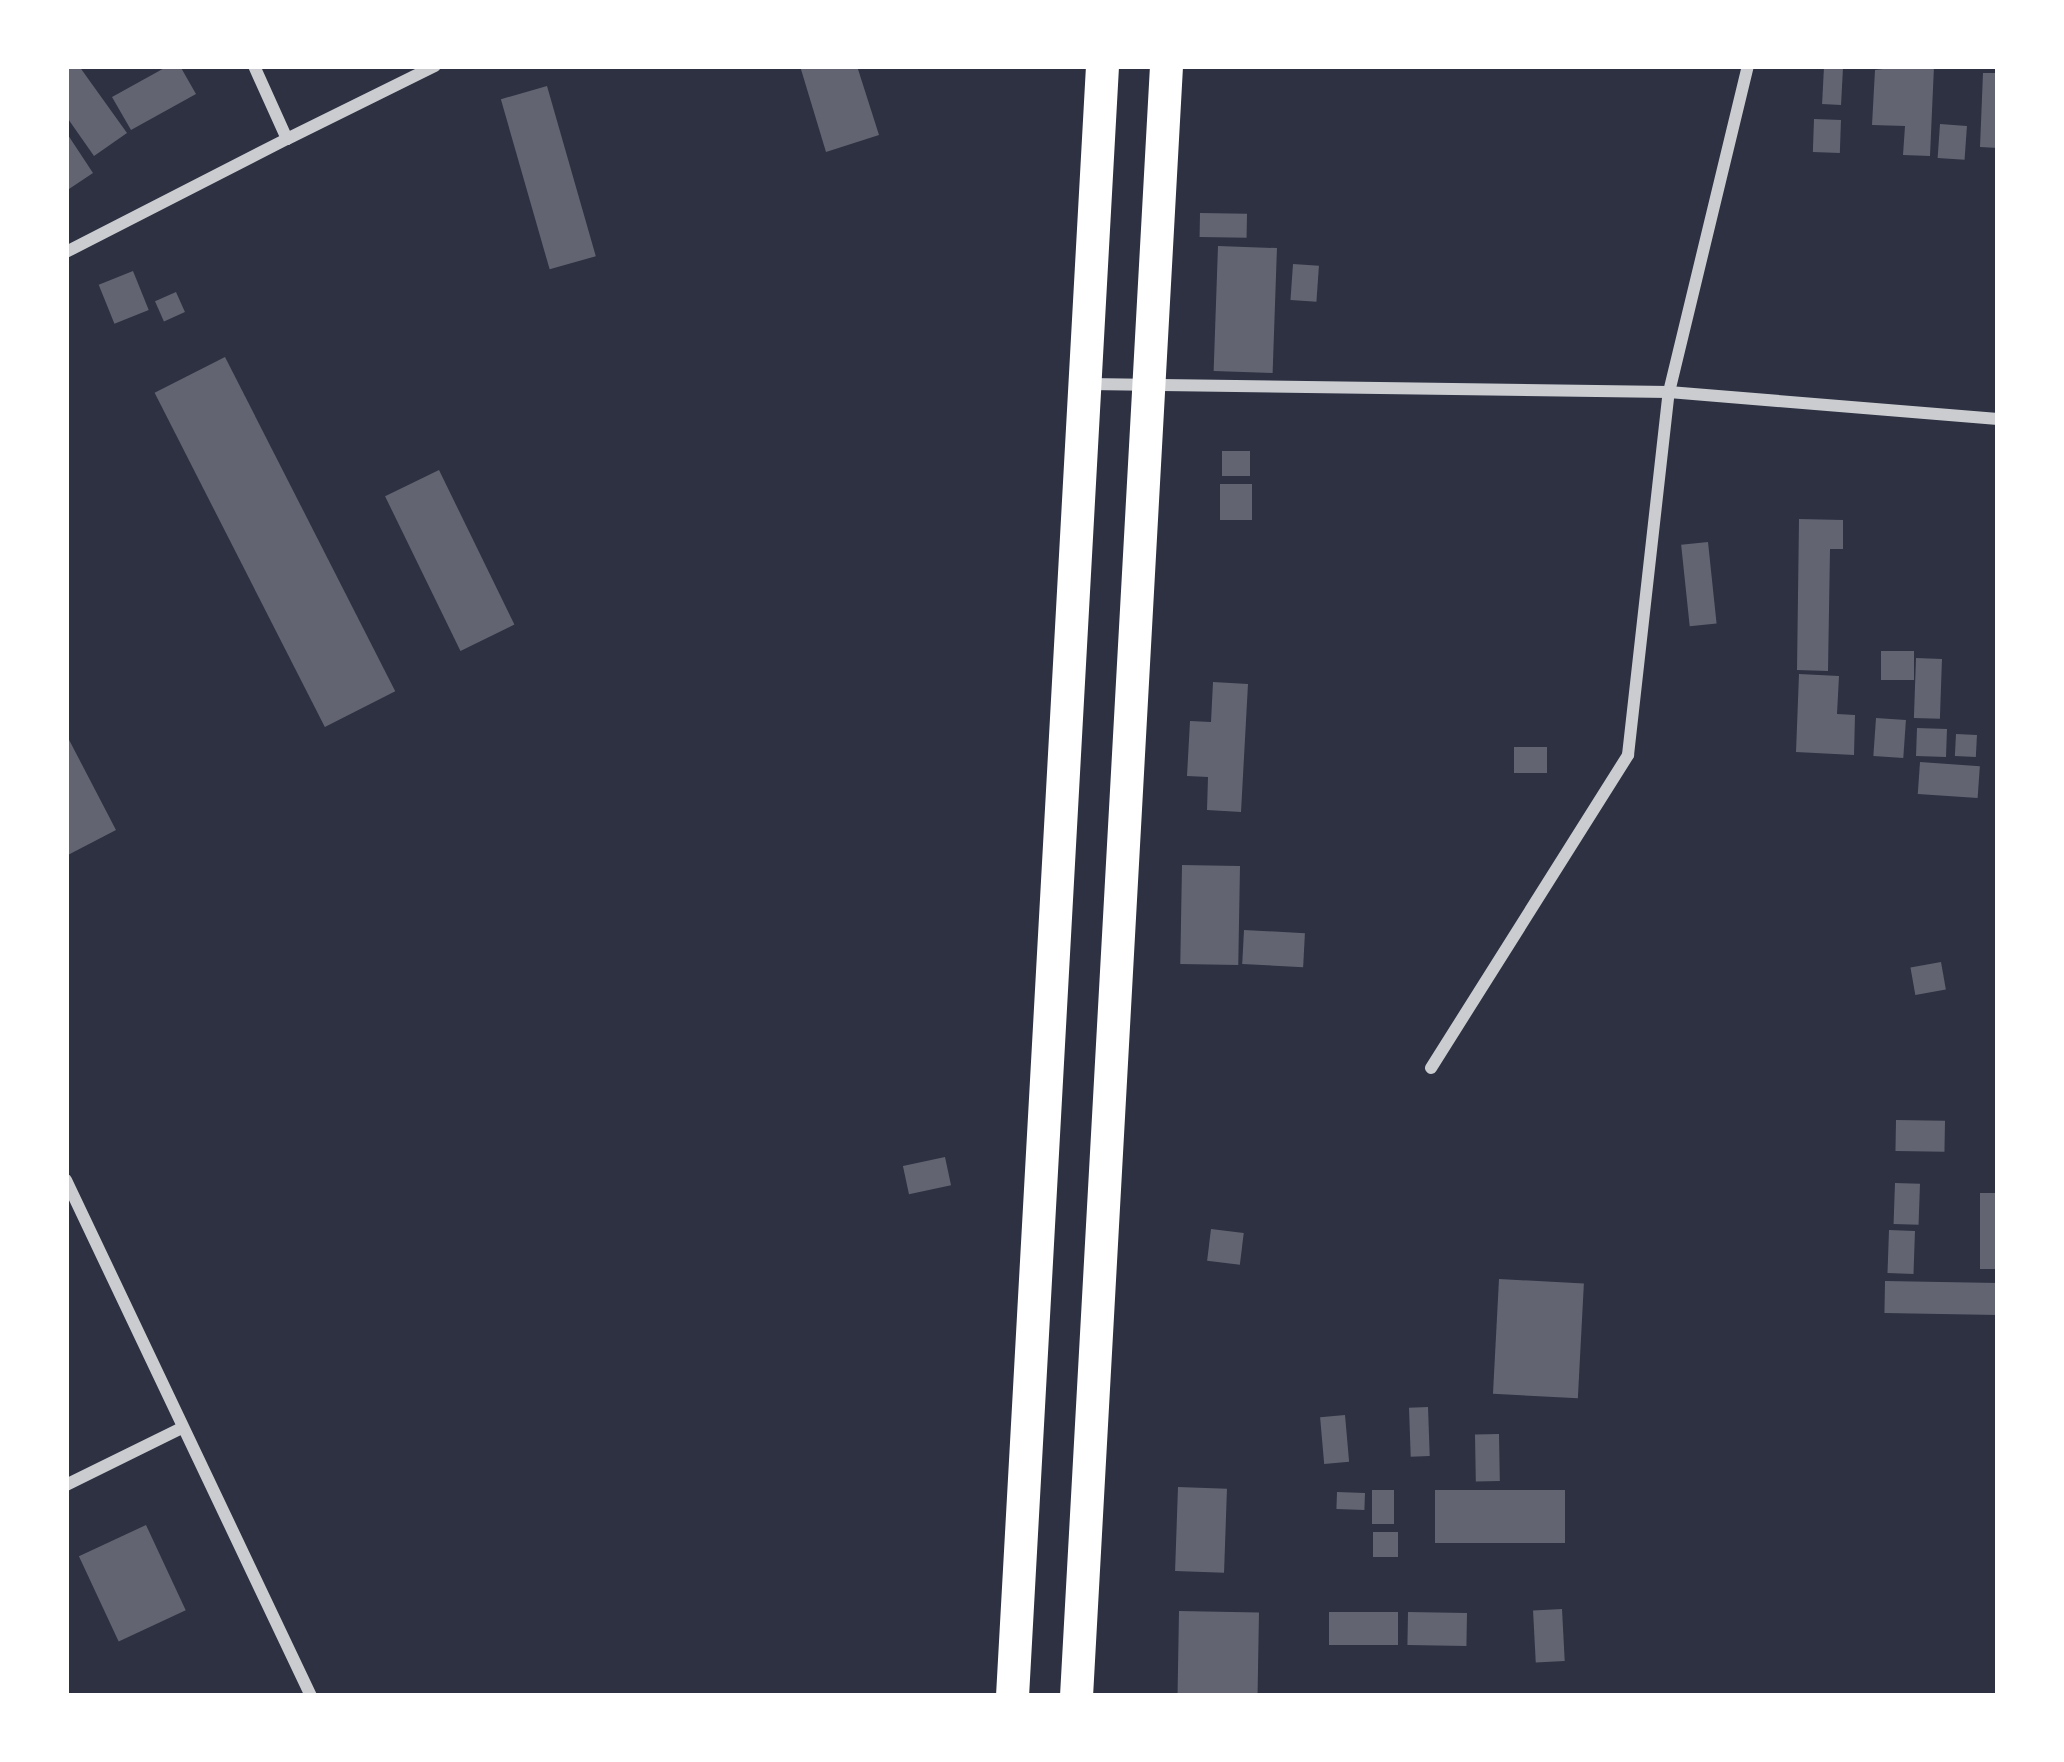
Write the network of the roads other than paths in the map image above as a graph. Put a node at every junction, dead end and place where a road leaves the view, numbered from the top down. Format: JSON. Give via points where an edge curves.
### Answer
{"nodes":[{"id":1,"x":254,"y":66,"type":"edge"},
{"id":2,"x":435,"y":66,"type":"edge"},
{"id":3,"x":1102,"y":66,"type":"edge"},
{"id":4,"x":1166,"y":66,"type":"edge"},
{"id":5,"x":1748,"y":66,"type":"edge"},
{"id":6,"x":287,"y":139,"type":"junction"},
{"id":7,"x":66,"y":252,"type":"edge"},
{"id":8,"x":1153,"y":381,"type":"junction"},
{"id":9,"x":1088,"y":384,"type":"junction"},
{"id":10,"x":1669,"y":392,"type":"junction"},
{"id":11,"x":1998,"y":418,"type":"edge"},
{"id":12,"x":1431,"y":1068,"type":"dead end"},
{"id":13,"x":66,"y":1180,"type":"edge"},
{"id":14,"x":180,"y":1429,"type":"junction"},
{"id":15,"x":66,"y":1485,"type":"edge"},
{"id":16,"x":311,"y":1696,"type":"edge"},
{"id":17,"x":1012,"y":1696,"type":"edge"},
{"id":18,"x":1076,"y":1696,"type":"edge"}],
"edges":[{"from":1,"to":6,"type":"street"},
{"from":2,"to":6,"type":"street"},
{"from":3,"to":9,"type":"highway"},
{"from":4,"to":8,"type":"highway"},
{"from":5,"to":10,"type":"street"},
{"from":6,"to":7,"type":"street"},
{"from":8,"to":9,"type":"street"},
{"from":8,"to":10,"type":"street"},
{"from":8,"to":18,"type":"highway"},
{"from":9,"to":17,"type":"highway"},
{"from":10,"to":11,"type":"street"},
{"from":10,"to":12,"type":"street","via":[[1628,755]]},
{"from":13,"to":14,"type":"street"},
{"from":14,"to":15,"type":"street"},
{"from":14,"to":16,"type":"street"}]}
